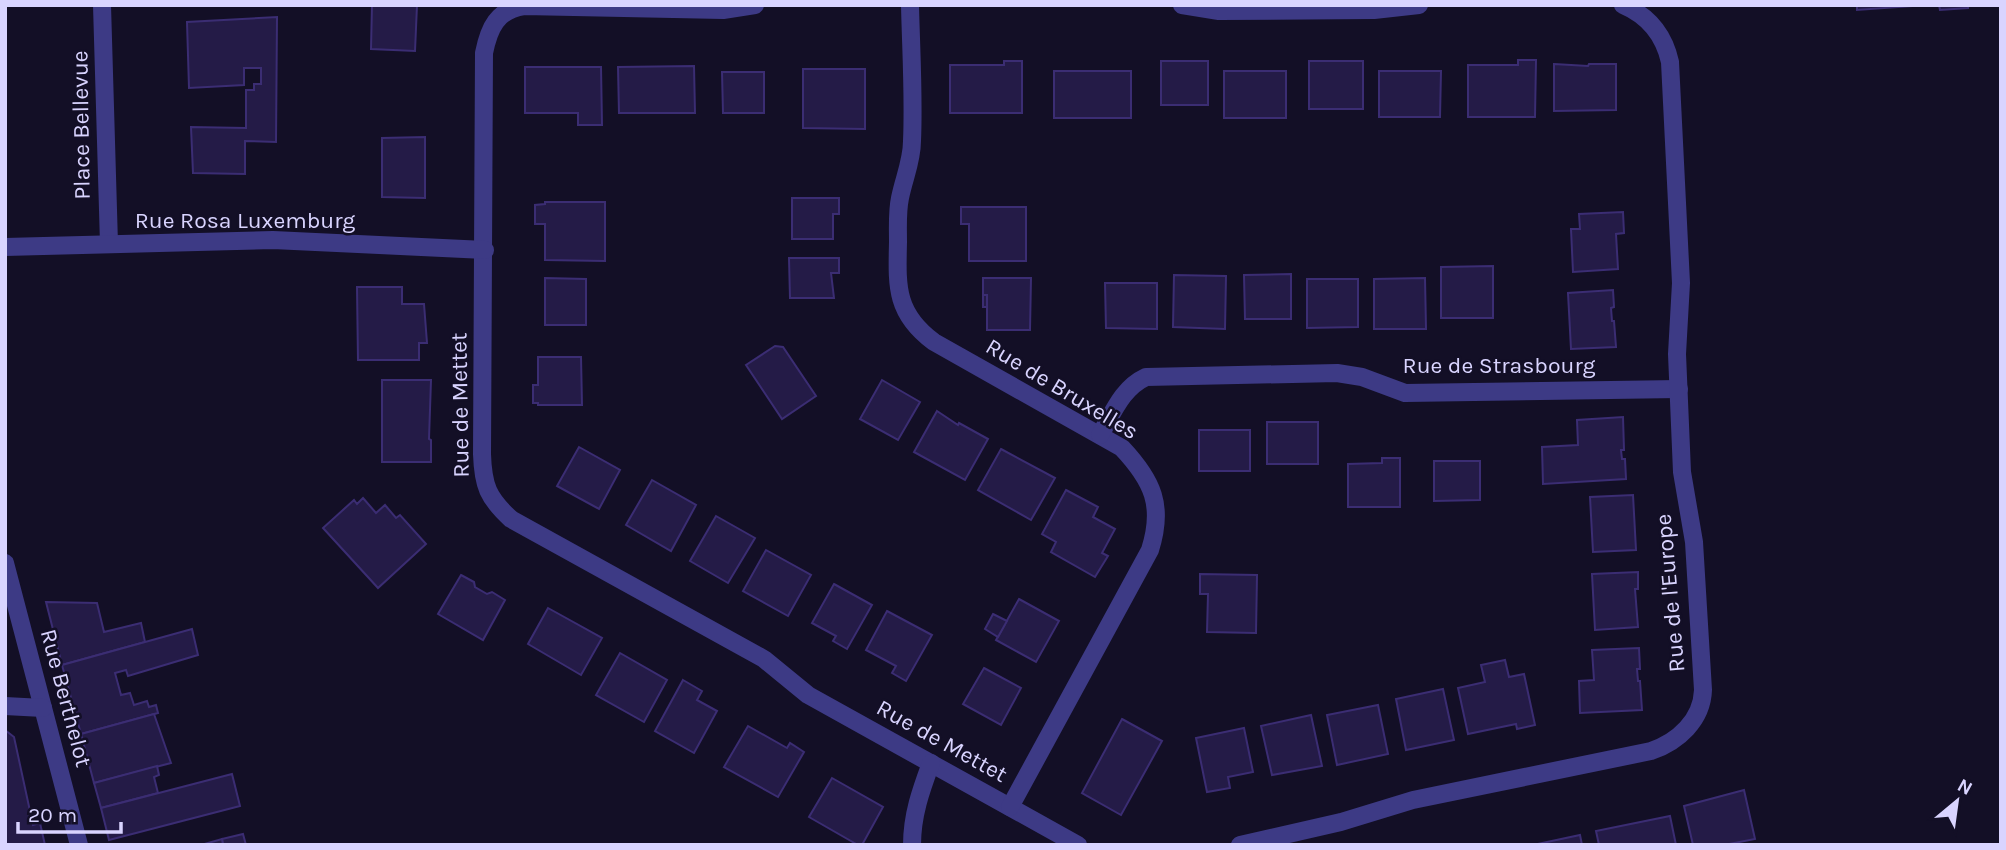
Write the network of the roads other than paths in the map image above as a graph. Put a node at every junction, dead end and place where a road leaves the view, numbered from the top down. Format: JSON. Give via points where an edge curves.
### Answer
{"nodes":[{"id":1,"x":102,"y":5,"type":"edge"},
{"id":2,"x":755,"y":5,"type":"edge"},
{"id":3,"x":910,"y":5,"type":"edge"},
{"id":4,"x":1182,"y":5,"type":"edge"},
{"id":5,"x":1419,"y":5,"type":"edge"},
{"id":6,"x":1623,"y":5,"type":"edge"},
{"id":7,"x":108,"y":244,"type":"junction"},
{"id":8,"x":5,"y":247,"type":"edge"},
{"id":9,"x":485,"y":250,"type":"junction"},
{"id":10,"x":1679,"y":390,"type":"junction"},
{"id":11,"x":1100,"y":435,"type":"junction"},
{"id":12,"x":5,"y":563,"type":"edge"},
{"id":13,"x":5,"y":706,"type":"edge"},
{"id":14,"x":43,"y":708,"type":"junction"},
{"id":15,"x":931,"y":762,"type":"junction"},
{"id":16,"x":1010,"y":807,"type":"junction"},
{"id":17,"x":79,"y":845,"type":"edge"},
{"id":18,"x":912,"y":845,"type":"edge"},
{"id":19,"x":1078,"y":845,"type":"edge"},
{"id":20,"x":1240,"y":845,"type":"edge"}],
"edges":[{"from":1,"to":7,"type":"street","name":"Place Bellevue"},
{"from":2,"to":9,"type":"street","name":"Rue de Mettet","via":[[723,10],[524,6],[500,14],[484,53]]},
{"from":3,"to":11,"type":"street","name":"Rue de Bruxelles","via":[[912,142],[898,213],[897,274],[902,306],[910,321],[933,342]]},
{"from":4,"to":5,"type":"street","via":[[1219,11],[1374,10]]},
{"from":6,"to":10,"type":"street","name":"Rue de l'Europe","via":[[1659,31],[1670,62],[1681,284]]},
{"from":7,"to":8,"type":"street","name":"Rue Rosa Luxemburg"},
{"from":7,"to":9,"type":"street","name":"Rue Rosa Luxemburg","via":[[273,240]]},
{"from":9,"to":15,"type":"street","name":"Rue de Mettet","via":[[482,454],[487,491],[496,505],[511,519],[764,659],[808,695]]},
{"from":10,"to":11,"type":"street","name":"Rue de Strasbourg","via":[[1405,393],[1337,373],[1146,377],[1126,391]]},
{"from":10,"to":20,"type":"street","name":"Rue de l'Europe","via":[[1682,472],[1694,542],[1703,690],[1686,730],[1670,744],[1651,751],[1413,800]]},
{"from":11,"to":16,"type":"street","name":"Rue de Bruxelles","via":[[1127,454],[1151,487],[1156,503],[1154,536]]},
{"from":12,"to":14,"type":"street","name":"Rue Berthelot"},
{"from":13,"to":14,"type":"street"},
{"from":14,"to":17,"type":"street","name":"Rue Berthelot"},
{"from":15,"to":16,"type":"street","name":"Rue de Mettet"},
{"from":15,"to":18,"type":"street","via":[[916,804]]},
{"from":16,"to":19,"type":"street","name":"Rue de Mettet"}]}
